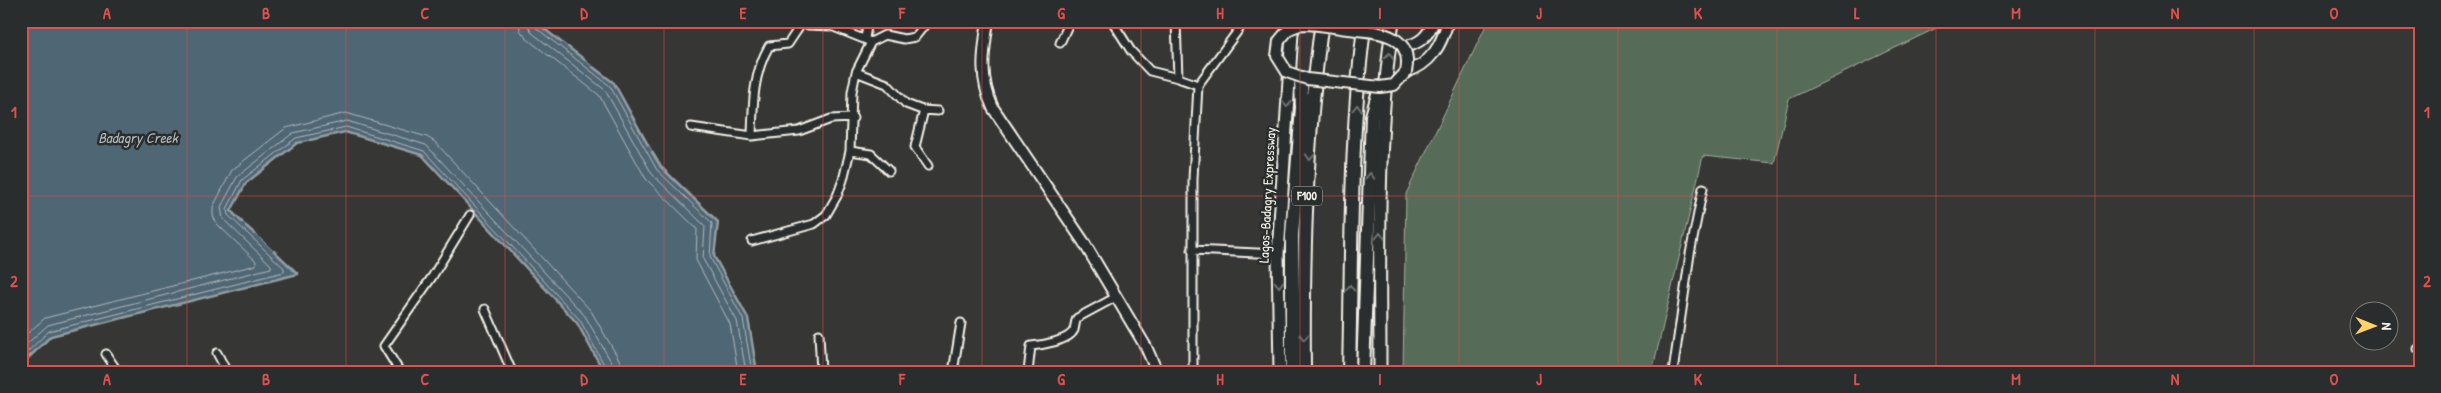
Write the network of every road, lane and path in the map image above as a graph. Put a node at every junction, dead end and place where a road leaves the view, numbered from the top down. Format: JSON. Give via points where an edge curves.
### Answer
{"nodes":[{"id":1,"x":868,"y":21,"type":"edge"},
{"id":2,"x":928,"y":21,"type":"edge"},
{"id":3,"x":988,"y":21,"type":"edge"},
{"id":4,"x":1070,"y":21,"type":"edge"},
{"id":5,"x":1112,"y":21,"type":"edge"},
{"id":6,"x":1176,"y":21,"type":"edge"},
{"id":7,"x":1245,"y":21,"type":"edge"},
{"id":8,"x":1296,"y":21,"type":"edge"},
{"id":9,"x":1322,"y":21,"type":"edge"},
{"id":10,"x":1365,"y":21,"type":"edge"},
{"id":11,"x":1393,"y":21,"type":"edge"},
{"id":12,"x":1434,"y":21,"type":"edge"},
{"id":13,"x":1448,"y":21,"type":"edge"},
{"id":14,"x":801,"y":22,"type":"edge"},
{"id":15,"x":1309,"y":23,"type":"edge"},
{"id":16,"x":1385,"y":28,"type":"edge"},
{"id":17,"x":868,"y":40,"type":"junction"},
{"id":18,"x":1060,"y":43,"type":"dead end"},
{"id":19,"x":1403,"y":46,"type":"junction"},
{"id":20,"x":856,"y":72,"type":"junction"},
{"id":21,"x":1406,"y":72,"type":"junction"},
{"id":22,"x":1178,"y":78,"type":"junction"},
{"id":23,"x":1302,"y":78,"type":"junction"},
{"id":24,"x":1198,"y":85,"type":"junction"},
{"id":25,"x":1380,"y":88,"type":"junction"},
{"id":26,"x":924,"y":110,"type":"junction"},
{"id":27,"x":938,"y":111,"type":"dead end"},
{"id":28,"x":853,"y":118,"type":"junction"},
{"id":29,"x":691,"y":127,"type":"dead end"},
{"id":30,"x":752,"y":136,"type":"junction"},
{"id":31,"x":850,"y":151,"type":"junction"},
{"id":32,"x":928,"y":166,"type":"dead end"},
{"id":33,"x":889,"y":172,"type":"dead end"},
{"id":34,"x":1703,"y":188,"type":"dead end"},
{"id":35,"x":470,"y":215,"type":"dead end"},
{"id":36,"x":752,"y":241,"type":"dead end"},
{"id":37,"x":1192,"y":250,"type":"junction"},
{"id":38,"x":1278,"y":254,"type":"junction"},
{"id":39,"x":1116,"y":297,"type":"junction"},
{"id":40,"x":485,"y":309,"type":"dead end"},
{"id":41,"x":961,"y":323,"type":"dead end"},
{"id":42,"x":819,"y":334,"type":"dead end"},
{"id":43,"x":217,"y":352,"type":"dead end"},
{"id":44,"x":106,"y":354,"type":"dead end"},
{"id":45,"x":118,"y":372,"type":"edge"},
{"id":46,"x":226,"y":372,"type":"edge"},
{"id":47,"x":400,"y":372,"type":"edge"},
{"id":48,"x":512,"y":372,"type":"edge"},
{"id":49,"x":821,"y":372,"type":"edge"},
{"id":50,"x":953,"y":372,"type":"edge"},
{"id":51,"x":1028,"y":372,"type":"edge"},
{"id":52,"x":1157,"y":372,"type":"edge"},
{"id":53,"x":1193,"y":372,"type":"edge"},
{"id":54,"x":1280,"y":372,"type":"edge"},
{"id":55,"x":1292,"y":372,"type":"edge"},
{"id":56,"x":1304,"y":372,"type":"edge"},
{"id":57,"x":1349,"y":372,"type":"edge"},
{"id":58,"x":1363,"y":372,"type":"edge"},
{"id":59,"x":1380,"y":372,"type":"edge"},
{"id":60,"x":1673,"y":372,"type":"edge"}],
"edges":[{"from":1,"to":17,"type":"street"},
{"from":2,"to":17,"type":"street","via":[[915,37],[904,39],[886,35]]},
{"from":3,"to":39,"type":"main road","via":[[982,67],[984,88],[993,108],[1046,183]]},
{"from":4,"to":18,"type":"street"},
{"from":5,"to":22,"type":"street","via":[[1142,65],[1154,73]]},
{"from":6,"to":22,"type":"street"},
{"from":7,"to":24,"type":"street"},
{"from":8,"to":38,"type":"main road","name":"Lagos-Badagry Expressway","one_way":true,"via":[[1292,33]]},
{"from":9,"to":56,"type":"highway","number":"F100","one_way":true,"via":[[1314,86],[1304,249]]},
{"from":57,"to":10,"type":"highway","one_way":true,"via":[[1357,87]]},
{"from":59,"to":11,"type":"main road","one_way":true,"via":[[1380,195]]},
{"from":12,"to":19,"type":"main road","via":[[1424,38]]},
{"from":13,"to":21,"type":"main road","via":[[1434,54],[1420,67]]},
{"from":14,"to":17,"type":"street","via":[[831,26]]},
{"from":14,"to":30,"type":"street","via":[[788,44],[769,46],[762,58],[754,84]]},
{"from":15,"to":16,"type":"main road","bridge":true},
{"from":15,"to":23,"type":"main road","bridge":true,"via":[[1289,29],[1277,49],[1282,67]]},
{"from":16,"to":19,"type":"main road","bridge":true},
{"from":17,"to":20,"type":"street"},
{"from":19,"to":21,"type":"main road","bridge":true,"via":[[1407,58]]},
{"from":20,"to":26,"type":"street","via":[[887,84],[902,101]]},
{"from":20,"to":28,"type":"street","via":[[852,92]]},
{"from":21,"to":25,"type":"main road","bridge":true,"via":[[1394,85]]},
{"from":22,"to":24,"type":"street"},
{"from":23,"to":25,"type":"main road","bridge":true},
{"from":23,"to":55,"type":"highway","via":[[1292,235]]},
{"from":24,"to":37,"type":"street","via":[[1192,180]]},
{"from":58,"to":25,"type":"highway","one_way":true,"via":[[1372,116]]},
{"from":26,"to":27,"type":"street"},
{"from":26,"to":32,"type":"street","via":[[915,146]]},
{"from":28,"to":30,"type":"street","via":[[831,119],[799,131]]},
{"from":28,"to":31,"type":"street"},
{"from":29,"to":30,"type":"street"},
{"from":31,"to":33,"type":"street","via":[[871,154]]},
{"from":31,"to":36,"type":"street","via":[[837,196],[826,215],[814,224]]},
{"from":34,"to":60,"type":"street"},
{"from":35,"to":47,"type":"street","via":[[432,278],[384,346]]},
{"from":37,"to":38,"type":"street"},
{"from":37,"to":53,"type":"street"},
{"from":38,"to":54,"type":"main road","name":"Lagos-Badagry Expressway","one_way":true},
{"from":39,"to":51,"type":"street","via":[[1077,318],[1070,335],[1031,346]]},
{"from":39,"to":52,"type":"main road"},
{"from":40,"to":48,"type":"street"},
{"from":41,"to":50,"type":"street"},
{"from":42,"to":49,"type":"street"},
{"from":43,"to":46,"type":"street"},
{"from":44,"to":45,"type":"street"}]}
